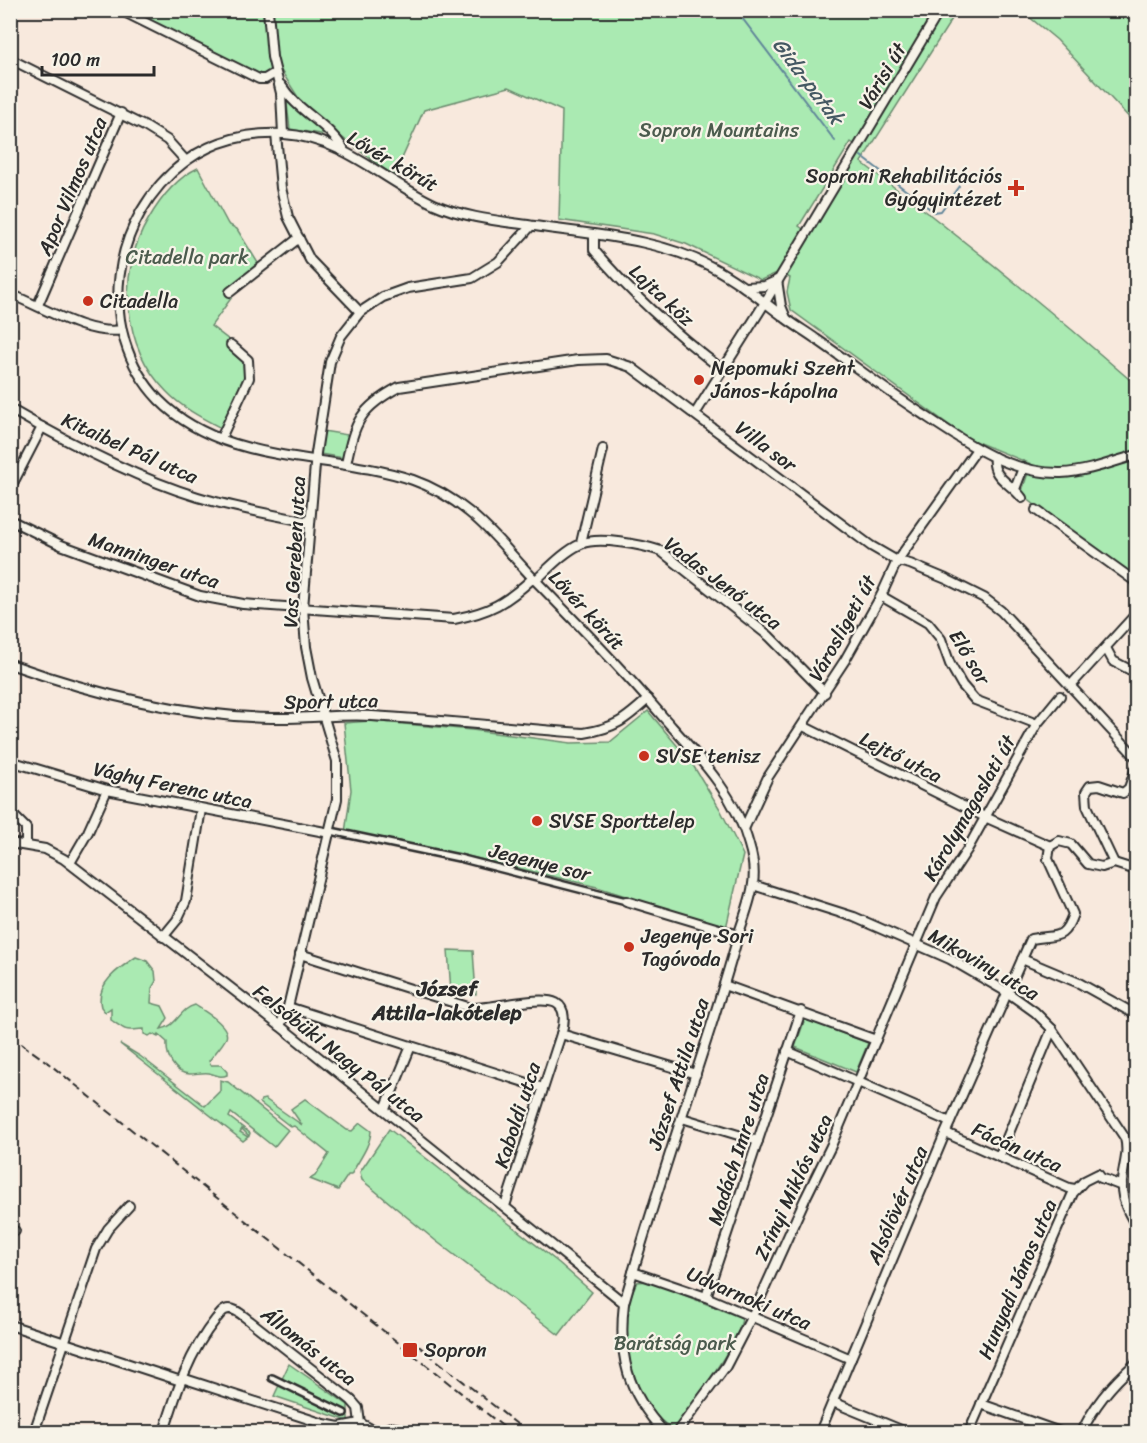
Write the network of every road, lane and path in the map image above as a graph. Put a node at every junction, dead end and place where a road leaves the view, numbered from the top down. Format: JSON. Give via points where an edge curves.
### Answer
{"nodes":[{"id":1,"x":120,"y":10,"type":"edge"},
{"id":2,"x":268,"y":10,"type":"edge"},
{"id":3,"x":940,"y":11,"type":"edge"},
{"id":4,"x":10,"y":59,"type":"edge"},
{"id":5,"x":275,"y":73,"type":"junction"},
{"id":6,"x":279,"y":83,"type":"junction"},
{"id":7,"x":121,"y":113,"type":"junction"},
{"id":8,"x":280,"y":134,"type":"junction"},
{"id":9,"x":344,"y":150,"type":"junction"},
{"id":10,"x":186,"y":161,"type":"junction"},
{"id":11,"x":531,"y":226,"type":"junction"},
{"id":12,"x":594,"y":236,"type":"junction"},
{"id":13,"x":299,"y":238,"type":"junction"},
{"id":14,"x":777,"y":280,"type":"junction"},
{"id":15,"x":743,"y":286,"type":"junction"},
{"id":16,"x":230,"y":292,"type":"dead end"},
{"id":17,"x":10,"y":294,"type":"edge"},
{"id":18,"x":765,"y":302,"type":"junction"},
{"id":19,"x":38,"y":305,"type":"junction"},
{"id":20,"x":360,"y":312,"type":"junction"},
{"id":21,"x":786,"y":320,"type":"junction"},
{"id":22,"x":122,"y":330,"type":"junction"},
{"id":23,"x":231,"y":345,"type":"dead end"},
{"id":24,"x":723,"y":370,"type":"junction"},
{"id":25,"x":10,"y":409,"type":"edge"},
{"id":26,"x":695,"y":414,"type":"junction"},
{"id":27,"x":42,"y":427,"type":"junction"},
{"id":28,"x":221,"y":438,"type":"junction"},
{"id":29,"x":603,"y":449,"type":"dead end"},
{"id":30,"x":978,"y":449,"type":"junction"},
{"id":31,"x":1137,"y":455,"type":"edge"},
{"id":32,"x":994,"y":457,"type":"junction"},
{"id":33,"x":315,"y":460,"type":"junction"},
{"id":34,"x":346,"y":464,"type":"junction"},
{"id":35,"x":1023,"y":468,"type":"junction"},
{"id":36,"x":10,"y":489,"type":"edge"},
{"id":37,"x":1015,"y":489,"type":"junction"},
{"id":38,"x":1023,"y":498,"type":"dead end"},
{"id":39,"x":1036,"y":510,"type":"dead end"},
{"id":40,"x":10,"y":520,"type":"edge"},
{"id":41,"x":310,"y":522,"type":"junction"},
{"id":42,"x":582,"y":543,"type":"junction"},
{"id":43,"x":897,"y":561,"type":"junction"},
{"id":44,"x":535,"y":579,"type":"junction"},
{"id":45,"x":1137,"y":582,"type":"edge"},
{"id":46,"x":880,"y":596,"type":"junction"},
{"id":47,"x":303,"y":608,"type":"junction"},
{"id":48,"x":1137,"y":614,"type":"edge"},
{"id":49,"x":1106,"y":648,"type":"junction"},
{"id":50,"x":10,"y":664,"type":"edge"},
{"id":51,"x":1137,"y":673,"type":"edge"},
{"id":52,"x":1071,"y":685,"type":"junction"},
{"id":53,"x":825,"y":693,"type":"junction"},
{"id":54,"x":1060,"y":696,"type":"dead end"},
{"id":55,"x":648,"y":699,"type":"junction"},
{"id":56,"x":325,"y":718,"type":"junction"},
{"id":57,"x":1037,"y":724,"type":"junction"},
{"id":58,"x":803,"y":726,"type":"junction"},
{"id":59,"x":1137,"y":757,"type":"edge"},
{"id":60,"x":10,"y":761,"type":"edge"},
{"id":61,"x":1137,"y":768,"type":"edge"},
{"id":62,"x":107,"y":790,"type":"junction"},
{"id":63,"x":201,"y":808,"type":"junction"},
{"id":64,"x":10,"y":812,"type":"edge"},
{"id":65,"x":985,"y":817,"type":"junction"},
{"id":66,"x":744,"y":828,"type":"junction"},
{"id":67,"x":331,"y":832,"type":"junction"},
{"id":68,"x":10,"y":843,"type":"edge"},
{"id":69,"x":26,"y":845,"type":"junction"},
{"id":70,"x":1050,"y":846,"type":"junction"},
{"id":71,"x":70,"y":863,"type":"junction"},
{"id":72,"x":1114,"y":863,"type":"junction"},
{"id":73,"x":1137,"y":870,"type":"edge"},
{"id":74,"x":753,"y":885,"type":"junction"},
{"id":75,"x":626,"y":901,"type":"joint"},
{"id":76,"x":739,"y":935,"type":"junction"},
{"id":77,"x":163,"y":937,"type":"junction"},
{"id":78,"x":916,"y":943,"type":"junction"},
{"id":79,"x":300,"y":954,"type":"junction"},
{"id":80,"x":1022,"y":958,"type":"junction"},
{"id":81,"x":724,"y":985,"type":"junction"},
{"id":82,"x":1007,"y":992,"type":"junction"},
{"id":83,"x":288,"y":1007,"type":"junction"},
{"id":84,"x":801,"y":1011,"type":"junction"},
{"id":85,"x":1135,"y":1011,"type":"edge"},
{"id":86,"x":280,"y":1026,"type":"junction"},
{"id":87,"x":1052,"y":1029,"type":"junction"},
{"id":88,"x":561,"y":1034,"type":"junction"},
{"id":89,"x":876,"y":1040,"type":"junction"},
{"id":90,"x":411,"y":1046,"type":"junction"},
{"id":91,"x":787,"y":1051,"type":"junction"},
{"id":92,"x":696,"y":1074,"type":"junction"},
{"id":93,"x":858,"y":1083,"type":"junction"},
{"id":94,"x":543,"y":1088,"type":"junction"},
{"id":95,"x":385,"y":1109,"type":"junction"},
{"id":96,"x":682,"y":1118,"type":"junction"},
{"id":97,"x":950,"y":1122,"type":"junction"},
{"id":98,"x":946,"y":1133,"type":"junction"},
{"id":99,"x":758,"y":1141,"type":"junction"},
{"id":100,"x":999,"y":1157,"type":"junction"},
{"id":101,"x":1122,"y":1186,"type":"junction"},
{"id":102,"x":1075,"y":1189,"type":"junction"},
{"id":103,"x":129,"y":1206,"type":"dead end"},
{"id":104,"x":505,"y":1206,"type":"junction"},
{"id":105,"x":1137,"y":1226,"type":"edge"},
{"id":106,"x":633,"y":1272,"type":"junction"},
{"id":107,"x":706,"y":1297,"type":"junction"},
{"id":108,"x":624,"y":1303,"type":"junction"},
{"id":109,"x":752,"y":1316,"type":"junction"},
{"id":110,"x":10,"y":1325,"type":"edge"},
{"id":111,"x":63,"y":1343,"type":"junction"},
{"id":112,"x":851,"y":1359,"type":"junction"},
{"id":113,"x":1137,"y":1363,"type":"edge"},
{"id":114,"x":272,"y":1378,"type":"dead end"},
{"id":115,"x":181,"y":1380,"type":"junction"},
{"id":116,"x":833,"y":1402,"type":"junction"},
{"id":117,"x":981,"y":1404,"type":"junction"},
{"id":118,"x":344,"y":1413,"type":"dead end"},
{"id":119,"x":360,"y":1423,"type":"junction"},
{"id":120,"x":378,"y":1431,"type":"edge"},
{"id":121,"x":34,"y":1432,"type":"edge"},
{"id":122,"x":164,"y":1432,"type":"edge"},
{"id":123,"x":413,"y":1432,"type":"edge"},
{"id":124,"x":664,"y":1432,"type":"edge"},
{"id":125,"x":677,"y":1432,"type":"edge"},
{"id":126,"x":820,"y":1432,"type":"edge"},
{"id":127,"x":906,"y":1432,"type":"edge"},
{"id":128,"x":969,"y":1432,"type":"edge"},
{"id":129,"x":1060,"y":1432,"type":"edge"},
{"id":130,"x":1082,"y":1432,"type":"edge"}],
"edges":[{"from":1,"to":5,"type":"street","via":[[259,79]]},
{"from":2,"to":5,"type":"street"},
{"from":3,"to":14,"type":"street","name":"Várisi út"},
{"from":4,"to":7,"type":"street"},
{"from":5,"to":6,"type":"street"},
{"from":6,"to":8,"type":"street"},
{"from":6,"to":9,"type":"street","via":[[292,101],[336,138]]},
{"from":7,"to":10,"type":"street","via":[[167,140]]},
{"from":7,"to":19,"type":"street","name":"Apor Vilmos utca"},
{"from":8,"to":9,"type":"street","name":"Lővér körút"},
{"from":8,"to":10,"type":"street","name":"Lővér körút","via":[[223,142]]},
{"from":8,"to":13,"type":"street","via":[[281,188],[288,217]]},
{"from":9,"to":11,"type":"street","name":"Lővér körút","via":[[428,201],[450,210]]},
{"from":10,"to":22,"type":"street","name":"Lővér körút","via":[[147,203],[130,233],[117,285]]},
{"from":11,"to":12,"type":"street","name":"Lővér körút"},
{"from":11,"to":20,"type":"street","name":"Vas Gereben utca","via":[[498,262],[472,278],[408,288],[382,297]]},
{"from":12,"to":15,"type":"street","name":"Lővér körút","via":[[653,245],[690,256]]},
{"from":12,"to":24,"type":"street","name":"Lajta köz","via":[[594,250],[614,274]]},
{"from":13,"to":16,"type":"street"},
{"from":13,"to":20,"type":"street","via":[[310,260]]},
{"from":14,"to":15,"type":"street","via":[[755,288]]},
{"from":14,"to":18,"type":"street","name":"Várisi út"},
{"from":14,"to":21,"type":"street"},
{"from":15,"to":18,"type":"street","name":"Lővér körút"},
{"from":17,"to":19,"type":"street"},
{"from":18,"to":21,"type":"street","name":"Lővér körút"},
{"from":18,"to":24,"type":"street","name":"Várisi út"},
{"from":19,"to":22,"type":"street","via":[[100,331]]},
{"from":20,"to":33,"type":"street","name":"Vas Gereben utca","via":[[341,336],[330,362]]},
{"from":21,"to":30,"type":"street","name":"Lővér körút"},
{"from":22,"to":28,"type":"street","name":"Lővér körút","via":[[142,377],[159,399],[189,423]]},
{"from":23,"to":28,"type":"street","via":[[248,360],[249,378]]},
{"from":24,"to":26,"type":"street","name":"Várisi út"},
{"from":25,"to":27,"type":"street","name":"Kitaibel Pál utca"},
{"from":26,"to":34,"type":"street","name":"Villa sor","via":[[620,362],[562,362],[399,387],[379,398],[361,415]]},
{"from":26,"to":43,"type":"street","name":"Villa sor","via":[[871,546]]},
{"from":27,"to":36,"type":"street"},
{"from":27,"to":41,"type":"street","name":"Kitaibel Pál utca","via":[[120,466],[196,496]]},
{"from":28,"to":33,"type":"street","name":"Lővér körút","via":[[263,451]]},
{"from":29,"to":42,"type":"street"},
{"from":30,"to":32,"type":"street","name":"Lővér körút"},
{"from":30,"to":43,"type":"street","name":"Városligeti út"},
{"from":31,"to":35,"type":"street","name":"Lővér körút","via":[[1082,471],[1060,473]]},
{"from":32,"to":35,"type":"street","name":"Lővér körút"},
{"from":32,"to":37,"type":"street","via":[[995,472]]},
{"from":33,"to":34,"type":"street","name":"Lővér körút"},
{"from":33,"to":41,"type":"street","name":"Vas Gereben utca"},
{"from":34,"to":44,"type":"street","name":"Lővér körút","via":[[416,481],[450,499],[477,518]]},
{"from":35,"to":37,"type":"street"},
{"from":37,"to":38,"type":"street"},
{"from":39,"to":45,"type":"street"},
{"from":40,"to":47,"type":"street","name":"Manninger utca","via":[[61,545],[200,596]]},
{"from":41,"to":47,"type":"street","name":"Vas Gereben utca"},
{"from":42,"to":44,"type":"street"},
{"from":42,"to":53,"type":"street","name":"Vadas Jenő utca","via":[[600,541],[661,551],[769,636]]},
{"from":43,"to":46,"type":"street","name":"Városligeti út"},
{"from":43,"to":52,"type":"street","name":"Villa sor","via":[[984,598],[1002,611]]},
{"from":44,"to":47,"type":"street","name":"Manninger utca","via":[[498,606],[454,619]]},
{"from":44,"to":55,"type":"street","name":"Lővér körút"},
{"from":46,"to":53,"type":"street","name":"Városligeti út"},
{"from":46,"to":57,"type":"street","name":"Elő sor","via":[[928,623],[941,639],[962,685],[975,700]]},
{"from":47,"to":56,"type":"street","name":"Vas Gereben utca","via":[[312,678]]},
{"from":48,"to":49,"type":"street"},
{"from":49,"to":51,"type":"street","via":[[1113,661]]},
{"from":49,"to":52,"type":"street"},
{"from":50,"to":56,"type":"street","name":"Sport utca","via":[[133,700],[225,715]]},
{"from":52,"to":59,"type":"street","name":"Villa sor"},
{"from":53,"to":58,"type":"street","name":"Városligeti út"},
{"from":54,"to":57,"type":"street","name":"Károlymagaslati út"},
{"from":55,"to":56,"type":"street","name":"Sport utca","via":[[623,721],[605,730],[584,733],[369,716]]},
{"from":55,"to":66,"type":"street","name":"Lővér körút","via":[[719,782]]},
{"from":56,"to":67,"type":"street","name":"Vas Gereben utca","via":[[338,778]]},
{"from":57,"to":65,"type":"street","name":"Károlymagaslati út"},
{"from":58,"to":65,"type":"street","name":"Lejtő utca"},
{"from":58,"to":66,"type":"street","name":"Városligeti út","via":[[768,777]]},
{"from":60,"to":62,"type":"street","name":"Vághy Ferenc utca"},
{"from":61,"to":72,"type":"street","via":[[1123,794],[1099,785],[1090,786],[1086,792],[1087,806]]},
{"from":62,"to":63,"type":"street","name":"Vághy Ferenc utca"},
{"from":62,"to":71,"type":"street"},
{"from":63,"to":67,"type":"street","name":"Vághy Ferenc utca"},
{"from":63,"to":77,"type":"street","via":[[186,901]]},
{"from":64,"to":69,"type":"street","via":[[26,828]]},
{"from":65,"to":70,"type":"street","name":"Lejtő utca"},
{"from":65,"to":78,"type":"street","name":"Károlymagaslati út","via":[[936,897]]},
{"from":66,"to":74,"type":"street","name":"Lővér körút","via":[[754,867]]},
{"from":67,"to":75,"type":"street","name":"Jegenye sor","via":[[459,858]]},
{"from":67,"to":79,"type":"street","name":"Vas Gereben utca"},
{"from":68,"to":69,"type":"street","name":"Felsőbüki Nagy Pál utca"},
{"from":69,"to":71,"type":"street","name":"Felsőbüki Nagy Pál utca","via":[[45,849]]},
{"from":70,"to":72,"type":"street","name":"Lejtő utca","via":[[1059,842],[1071,844],[1088,864],[1102,867]]},
{"from":70,"to":80,"type":"street","name":"Alsólövér utca","via":[[1048,859],[1073,915],[1068,930],[1057,936],[1031,939]]},
{"from":71,"to":77,"type":"street","name":"Felsőbüki Nagy Pál utca"},
{"from":72,"to":73,"type":"street"},
{"from":74,"to":76,"type":"street","name":"József Attila utca"},
{"from":74,"to":78,"type":"street","name":"Mikoviny utca","via":[[854,917]]},
{"from":75,"to":76,"type":"street","name":"Jegenye sor"},
{"from":76,"to":81,"type":"street","name":"József Attila utca"},
{"from":77,"to":86,"type":"street","name":"Felsőbüki Nagy Pál utca"},
{"from":78,"to":82,"type":"street","name":"Mikoviny utca"},
{"from":78,"to":89,"type":"street","name":"Zrínyi Miklós utca"},
{"from":79,"to":83,"type":"street","name":"Vas Gereben utca"},
{"from":79,"to":88,"type":"street","via":[[471,1008],[543,1000],[556,1003],[564,1017]]},
{"from":80,"to":82,"type":"street","name":"Alsólövér utca"},
{"from":80,"to":85,"type":"street"},
{"from":81,"to":84,"type":"street"},
{"from":81,"to":92,"type":"street","name":"József Attila utca"},
{"from":82,"to":87,"type":"street","name":"Mikoviny utca"},
{"from":82,"to":97,"type":"street","name":"Alsólövér utca"},
{"from":83,"to":86,"type":"street","name":"Vas Gereben utca"},
{"from":83,"to":90,"type":"street"},
{"from":84,"to":89,"type":"street"},
{"from":84,"to":91,"type":"street","name":"Madách Imre utca"},
{"from":86,"to":95,"type":"street","name":"Felsőbüki Nagy Pál utca"},
{"from":87,"to":100,"type":"street"},
{"from":87,"to":101,"type":"street","name":"Mikoviny utca","via":[[1125,1138],[1127,1155]]},
{"from":88,"to":92,"type":"street"},
{"from":88,"to":94,"type":"street","name":"Kaboldi utca"},
{"from":89,"to":93,"type":"street","name":"Zrínyi Miklós utca"},
{"from":90,"to":94,"type":"street"},
{"from":90,"to":95,"type":"street"},
{"from":91,"to":93,"type":"street"},
{"from":91,"to":99,"type":"street","name":"Madách Imre utca"},
{"from":92,"to":96,"type":"street","name":"József Attila utca"},
{"from":93,"to":97,"type":"street"},
{"from":93,"to":109,"type":"street","name":"Zrínyi Miklós utca"},
{"from":94,"to":104,"type":"street","name":"Kaboldi utca"},
{"from":95,"to":104,"type":"street","name":"Felsőbüki Nagy Pál utca"},
{"from":96,"to":99,"type":"street"},
{"from":96,"to":106,"type":"street","name":"József Attila utca"},
{"from":97,"to":98,"type":"street","name":"Alsólövér utca"},
{"from":98,"to":100,"type":"street","name":"Fácán utca"},
{"from":98,"to":112,"type":"street","name":"Alsólövér utca"},
{"from":99,"to":107,"type":"street","name":"Madách Imre utca"},
{"from":100,"to":102,"type":"street","name":"Fácán utca"},
{"from":101,"to":102,"type":"street","name":"Hunyadi János utca","via":[[1098,1174]]},
{"from":101,"to":105,"type":"street","name":"Mikoviny utca","via":[[1126,1208]]},
{"from":102,"to":117,"type":"street","name":"Hunyadi János utca"},
{"from":103,"to":111,"type":"street","via":[[96,1249]]},
{"from":104,"to":108,"type":"street","name":"Felsőbüki Nagy Pál utca"},
{"from":106,"to":107,"type":"street","name":"Udvarnoki utca"},
{"from":106,"to":108,"type":"street","name":"József Attila utca"},
{"from":107,"to":109,"type":"street","name":"Udvarnoki utca"},
{"from":108,"to":124,"type":"street","via":[[624,1365],[636,1395]]},
{"from":109,"to":112,"type":"street","name":"Udvarnoki utca"},
{"from":109,"to":125,"type":"street","name":"Zrínyi Miklós utca","via":[[726,1366]]},
{"from":110,"to":111,"type":"street"},
{"from":111,"to":115,"type":"street"},
{"from":111,"to":121,"type":"street"},
{"from":112,"to":116,"type":"street","name":"Alsólövér utca"},
{"from":113,"to":130,"type":"street","via":[[1099,1400]]},
{"from":114,"to":118,"type":"street"},
{"from":115,"to":119,"type":"street","via":[[324,1424],[339,1427]]},
{"from":115,"to":119,"type":"street","name":"Állomás utca","via":[[199,1344],[224,1310],[235,1310],[351,1400]]},
{"from":115,"to":122,"type":"street"},
{"from":116,"to":126,"type":"street","name":"Alsólövér utca"},
{"from":116,"to":127,"type":"street"},
{"from":117,"to":128,"type":"street","name":"Hunyadi János utca"},
{"from":117,"to":129,"type":"street"},
{"from":119,"to":120,"type":"street"},
{"from":120,"to":123,"type":"street","via":[[391,1427]]}]}
